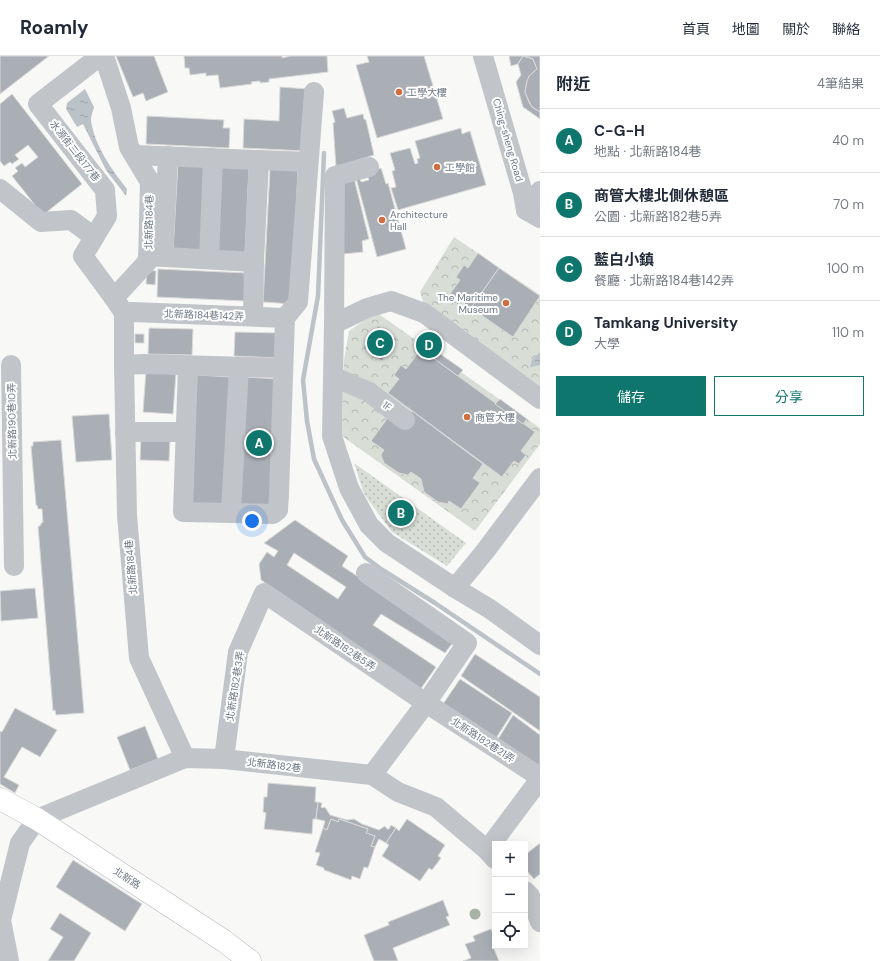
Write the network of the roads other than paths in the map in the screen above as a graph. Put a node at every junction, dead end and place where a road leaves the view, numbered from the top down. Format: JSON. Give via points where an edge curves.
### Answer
{"nodes":[{"id":1,"x":100,"y":56,"type":"edge"},
{"id":2,"x":104,"y":56,"type":"edge"},
{"id":3,"x":483,"y":56,"type":"edge"},
{"id":4,"x":314,"y":92,"type":"dead end"},
{"id":5,"x":134,"y":155,"type":"junction"},
{"id":6,"x":168,"y":156,"type":"junction"},
{"id":7,"x":213,"y":158,"type":"junction"},
{"id":8,"x":259,"y":160,"type":"junction"},
{"id":9,"x":308,"y":162,"type":"junction"},
{"id":10,"x":369,"y":167,"type":"dead end"},
{"id":11,"x":0,"y":188,"type":"edge"},
{"id":12,"x":540,"y":191,"type":"edge"},
{"id":13,"x":533,"y":214,"type":"edge"},
{"id":14,"x":94,"y":237,"type":"junction"},
{"id":15,"x":156,"y":256,"type":"junction"},
{"id":16,"x":209,"y":259,"type":"junction"},
{"id":17,"x":254,"y":262,"type":"junction"},
{"id":18,"x":119,"y":306,"type":"junction"},
{"id":19,"x":253,"y":316,"type":"junction"},
{"id":20,"x":285,"y":318,"type":"junction"},
{"id":21,"x":334,"y":324,"type":"junction"},
{"id":22,"x":11,"y":365,"type":"dead end"},
{"id":23,"x":124,"y":365,"type":"junction"},
{"id":24,"x":188,"y":366,"type":"junction"},
{"id":25,"x":239,"y":367,"type":"junction"},
{"id":26,"x":283,"y":368,"type":"junction"},
{"id":27,"x":334,"y":377,"type":"junction"},
{"id":28,"x":540,"y":399,"type":"edge"},
{"id":29,"x":405,"y":420,"type":"dead end"},
{"id":30,"x":125,"y":432,"type":"junction"},
{"id":31,"x":185,"y":432,"type":"junction"},
{"id":32,"x":6,"y":477,"type":"edge"},
{"id":33,"x":540,"y":478,"type":"edge"},
{"id":34,"x":231,"y":513,"type":"junction"},
{"id":35,"x":14,"y":566,"type":"dead end"},
{"id":36,"x":366,"y":574,"type":"dead end"},
{"id":37,"x":455,"y":588,"type":"junction"},
{"id":38,"x":264,"y":593,"type":"joint"},
{"id":39,"x":540,"y":645,"type":"edge"},
{"id":40,"x":426,"y":704,"type":"junction"},
{"id":41,"x":185,"y":758,"type":"junction"},
{"id":42,"x":224,"y":759,"type":"junction"},
{"id":43,"x":372,"y":776,"type":"junction"},
{"id":44,"x":540,"y":778,"type":"edge"},
{"id":45,"x":0,"y":799,"type":"edge"},
{"id":46,"x":37,"y":819,"type":"junction"},
{"id":47,"x":491,"y":855,"type":"edge"},
{"id":48,"x":5,"y":882,"type":"edge"},
{"id":49,"x":528,"y":894,"type":"edge"},
{"id":50,"x":540,"y":922,"type":"edge"},
{"id":51,"x":9,"y":961,"type":"edge"},
{"id":52,"x":250,"y":961,"type":"edge"}],
"edges":[{"from":1,"to":14,"type":"street","name":"水源街二段177巷","via":[[38,104],[105,190],[107,216]]},
{"from":2,"to":5,"type":"street"},
{"from":3,"to":13,"type":"street","name":"Ching-sheng Road","via":[[523,193]]},
{"from":4,"to":9,"type":"street"},
{"from":5,"to":6,"type":"street"},
{"from":5,"to":15,"type":"street","name":"北新路184巷","via":[[150,182]]},
{"from":6,"to":7,"type":"street"},
{"from":6,"to":15,"type":"street"},
{"from":7,"to":8,"type":"street"},
{"from":7,"to":16,"type":"street"},
{"from":8,"to":9,"type":"street"},
{"from":8,"to":17,"type":"street"},
{"from":9,"to":20,"type":"street","via":[[298,302]]},
{"from":10,"to":21,"type":"street","via":[[335,176]]},
{"from":11,"to":14,"type":"street","via":[[41,222],[71,220]]},
{"from":12,"to":13,"type":"street"},
{"from":14,"to":18,"type":"street","via":[[83,256]]},
{"from":15,"to":16,"type":"street"},
{"from":15,"to":18,"type":"street","name":"北新路184巷","via":[[148,261]]},
{"from":16,"to":17,"type":"street"},
{"from":17,"to":19,"type":"street"},
{"from":18,"to":19,"type":"street","name":"北新路184巷142弄","via":[[132,312]]},
{"from":18,"to":23,"type":"street","name":"北新路184巷"},
{"from":19,"to":20,"type":"street","name":"北新路184巷142弄"},
{"from":20,"to":26,"type":"street"},
{"from":21,"to":27,"type":"street"},
{"from":21,"to":28,"type":"street","via":[[367,308],[391,301],[424,313]]},
{"from":22,"to":32,"type":"street","name":"北新路190巷10弄"},
{"from":23,"to":24,"type":"street"},
{"from":23,"to":30,"type":"street","name":"北新路184巷"},
{"from":24,"to":25,"type":"street"},
{"from":24,"to":31,"type":"street"},
{"from":25,"to":26,"type":"street"},
{"from":25,"to":34,"type":"street"},
{"from":26,"to":34,"type":"street","via":[[278,510],[273,514]]},
{"from":27,"to":29,"type":"street","name":"1F","via":[[369,392]]},
{"from":27,"to":37,"type":"street","via":[[332,436],[349,488],[369,525],[387,543]]},
{"from":30,"to":31,"type":"street"},
{"from":30,"to":41,"type":"street","name":"北新路184巷","via":[[127,515],[139,658]]},
{"from":31,"to":34,"type":"street","via":[[183,512]]},
{"from":32,"to":35,"type":"street","name":"北新路190巷10弄"},
{"from":33,"to":37,"type":"street"},
{"from":36,"to":40,"type":"street","via":[[467,643]]},
{"from":37,"to":39,"type":"street","via":[[490,609]]},
{"from":38,"to":40,"type":"street","name":"北新路182巷5弄"},
{"from":38,"to":42,"type":"street","name":"北新路182巷3弄","via":[[238,652]]},
{"from":40,"to":43,"type":"street"},
{"from":40,"to":44,"type":"street","name":"北新路182巷21弄"},
{"from":41,"to":42,"type":"street","name":"北新路182巷"},
{"from":41,"to":46,"type":"street","name":"北新路182巷"},
{"from":42,"to":43,"type":"street","name":"北新路182巷"},
{"from":43,"to":47,"type":"street","name":"北新路182巷","via":[[398,792],[436,807]]},
{"from":44,"to":47,"type":"street"},
{"from":45,"to":46,"type":"main road","name":"北新路"},
{"from":46,"to":48,"type":"street","via":[[20,843]]},
{"from":46,"to":52,"type":"main road","name":"北新路","via":[[224,940]]},
{"from":48,"to":51,"type":"street","via":[[1,920]]},
{"from":49,"to":50,"type":"street"}]}
